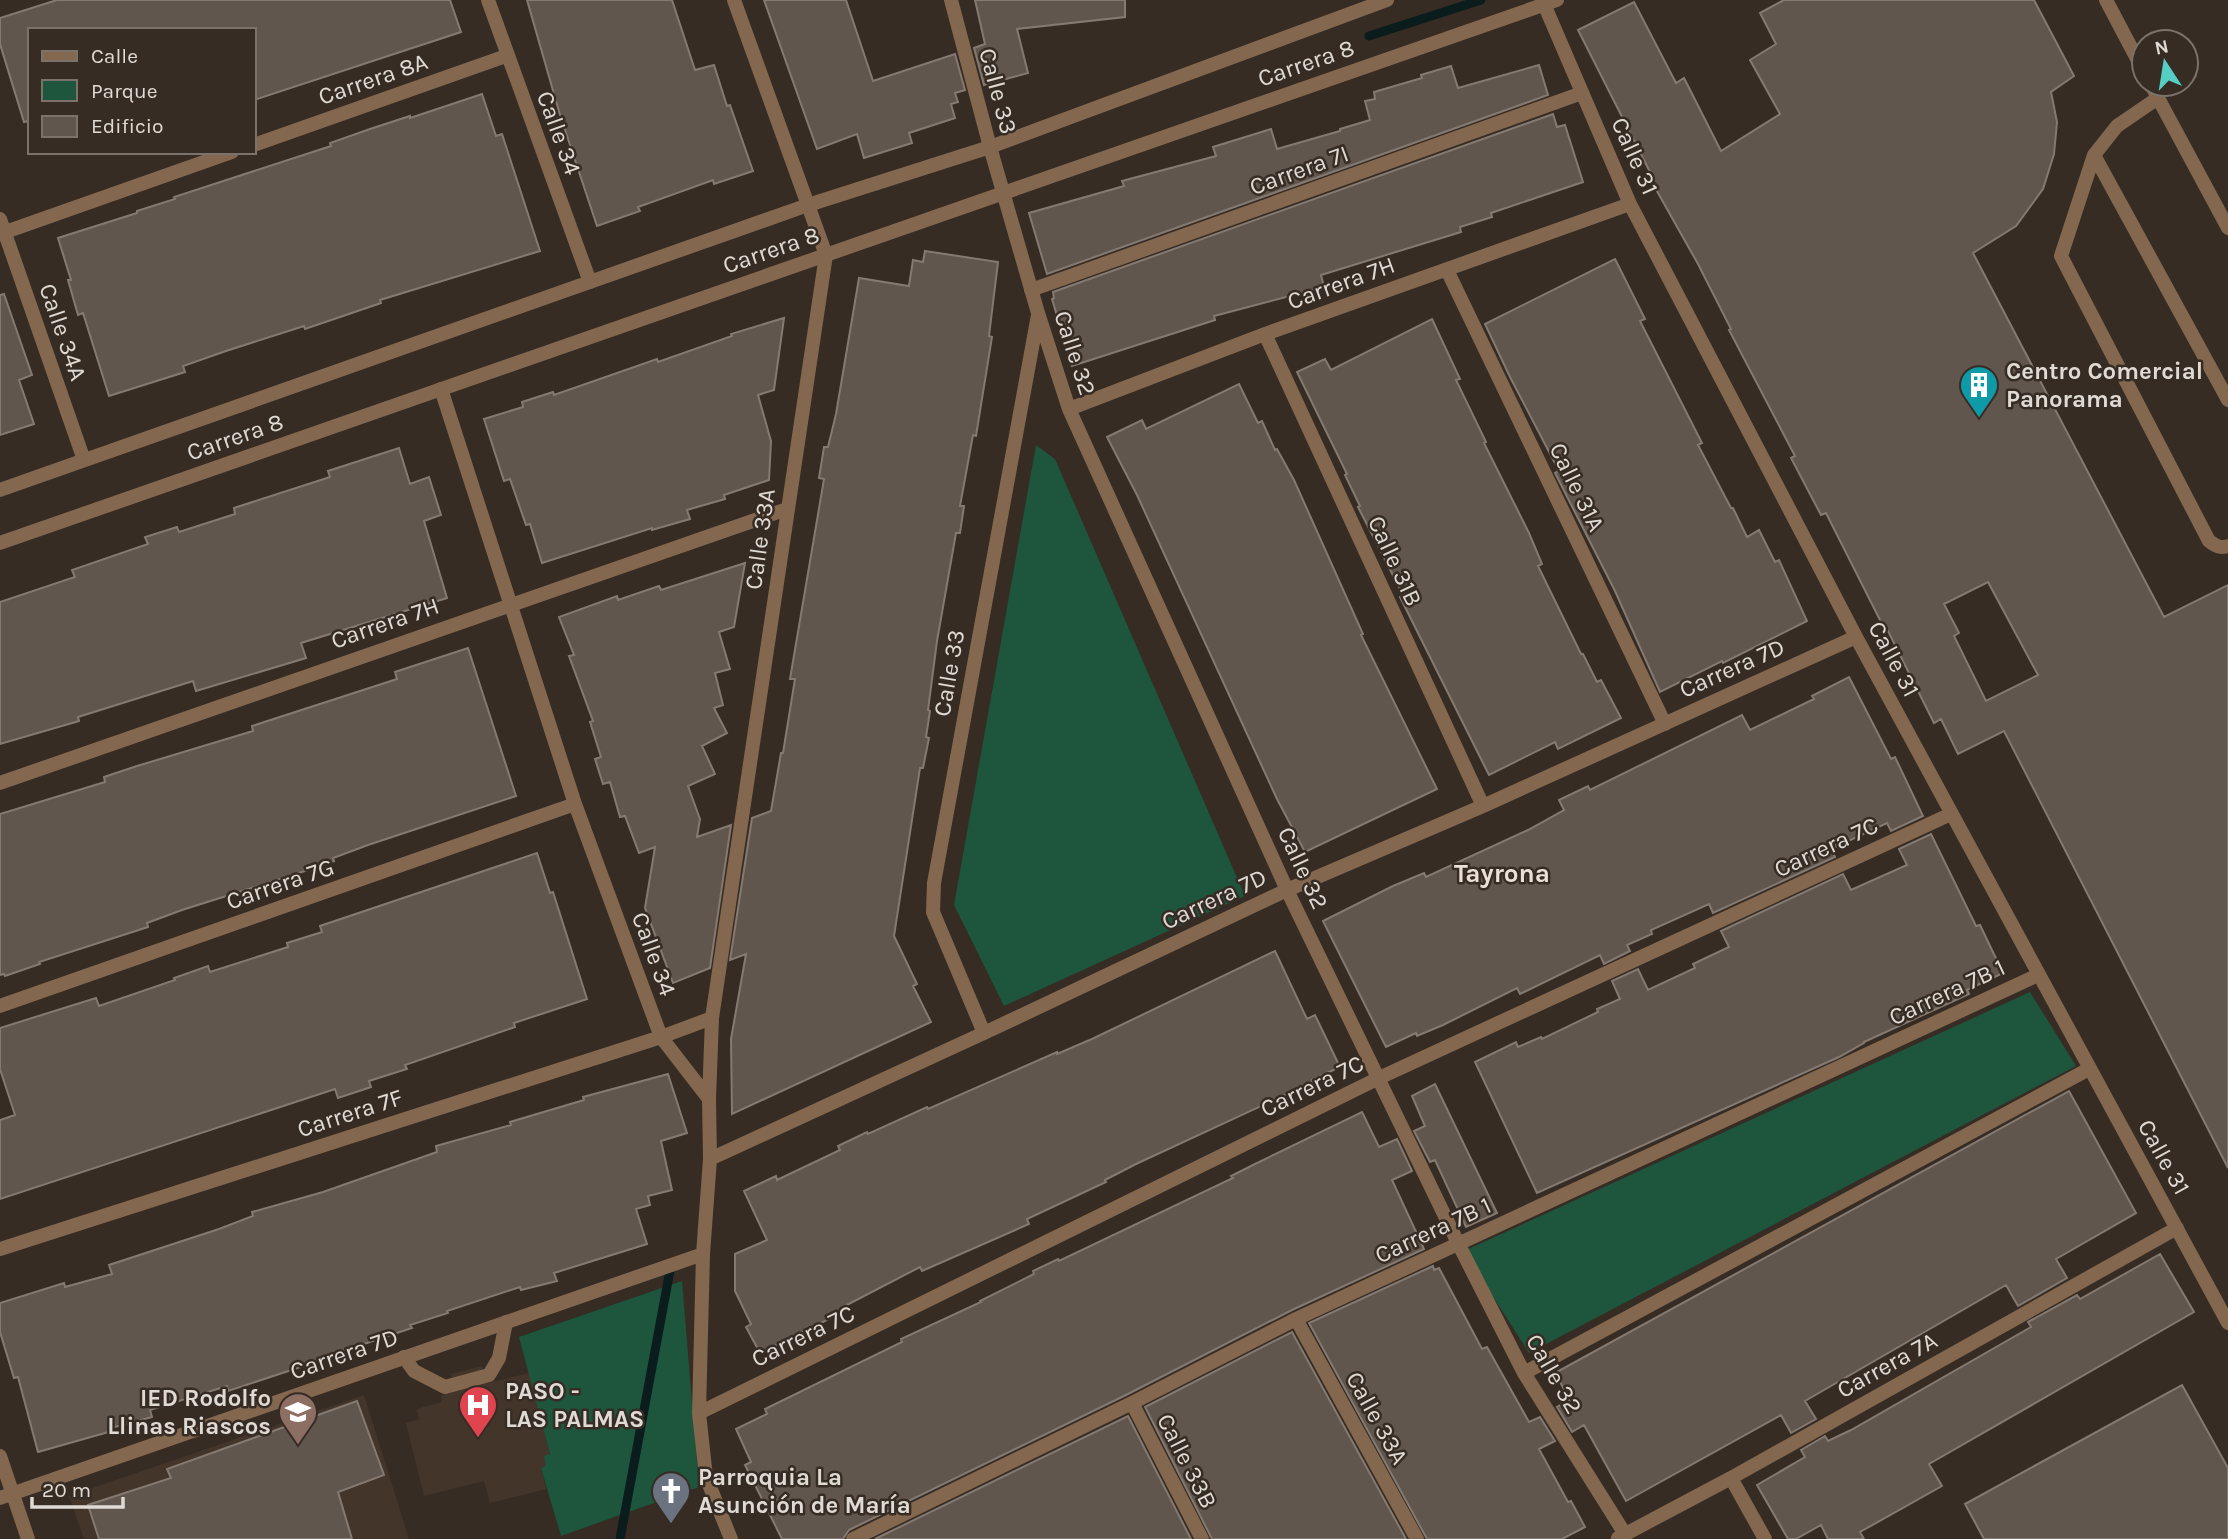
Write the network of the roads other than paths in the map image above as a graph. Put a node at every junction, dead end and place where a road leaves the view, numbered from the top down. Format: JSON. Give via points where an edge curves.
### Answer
{"nodes":[{"id":1,"x":488,"y":0,"type":"edge"},
{"id":2,"x":734,"y":0,"type":"edge"},
{"id":3,"x":951,"y":0,"type":"edge"},
{"id":4,"x":1387,"y":0,"type":"edge"},
{"id":5,"x":2106,"y":0,"type":"edge"},
{"id":6,"x":1550,"y":2,"type":"edge"},
{"id":7,"x":2130,"y":45,"type":"edge"},
{"id":8,"x":506,"y":56,"type":"junction"},
{"id":9,"x":1582,"y":93,"type":"junction"},
{"id":10,"x":2158,"y":98,"type":"joint"},
{"id":11,"x":256,"y":144,"type":"edge"},
{"id":12,"x":990,"y":146,"type":"junction"},
{"id":13,"x":226,"y":154,"type":"edge"},
{"id":14,"x":2094,"y":156,"type":"junction"},
{"id":15,"x":1004,"y":192,"type":"junction"},
{"id":16,"x":1630,"y":204,"type":"junction"},
{"id":17,"x":808,"y":205,"type":"junction"},
{"id":18,"x":2228,"y":228,"type":"edge"},
{"id":19,"x":1,"y":229,"type":"edge"},
{"id":20,"x":826,"y":255,"type":"junction"},
{"id":21,"x":1447,"y":270,"type":"junction"},
{"id":22,"x":590,"y":282,"type":"junction"},
{"id":23,"x":1031,"y":289,"type":"junction"},
{"id":24,"x":1038,"y":313,"type":"junction"},
{"id":25,"x":1265,"y":334,"type":"junction"},
{"id":26,"x":441,"y":389,"type":"junction"},
{"id":27,"x":2228,"y":400,"type":"edge"},
{"id":28,"x":1069,"y":409,"type":"junction"},
{"id":29,"x":84,"y":460,"type":"junction"},
{"id":30,"x":0,"y":489,"type":"edge"},
{"id":31,"x":787,"y":509,"type":"junction"},
{"id":32,"x":0,"y":544,"type":"edge"},
{"id":33,"x":2228,"y":546,"type":"edge"},
{"id":34,"x":512,"y":603,"type":"junction"},
{"id":35,"x":1856,"y":637,"type":"junction"},
{"id":36,"x":1665,"y":724,"type":"junction"},
{"id":37,"x":0,"y":783,"type":"edge"},
{"id":38,"x":575,"y":804,"type":"junction"},
{"id":39,"x":1483,"y":806,"type":"junction"},
{"id":40,"x":1951,"y":814,"type":"junction"},
{"id":41,"x":1287,"y":890,"type":"junction"},
{"id":42,"x":2038,"y":975,"type":"junction"},
{"id":43,"x":0,"y":1006,"type":"edge"},
{"id":44,"x":712,"y":1018,"type":"junction"},
{"id":45,"x":984,"y":1033,"type":"junction"},
{"id":46,"x":661,"y":1038,"type":"junction"},
{"id":47,"x":2089,"y":1069,"type":"junction"},
{"id":48,"x":1380,"y":1078,"type":"junction"},
{"id":49,"x":709,"y":1098,"type":"junction"},
{"id":50,"x":710,"y":1159,"type":"junction"},
{"id":51,"x":2177,"y":1228,"type":"junction"},
{"id":52,"x":1458,"y":1243,"type":"junction"},
{"id":53,"x":0,"y":1249,"type":"edge"},
{"id":54,"x":703,"y":1254,"type":"junction"},
{"id":55,"x":1296,"y":1319,"type":"junction"},
{"id":56,"x":506,"y":1322,"type":"junction"},
{"id":57,"x":2228,"y":1323,"type":"edge"},
{"id":58,"x":404,"y":1357,"type":"junction"},
{"id":59,"x":1524,"y":1373,"type":"junction"},
{"id":60,"x":1132,"y":1403,"type":"junction"},
{"id":61,"x":699,"y":1413,"type":"junction"},
{"id":62,"x":0,"y":1455,"type":"edge"},
{"id":63,"x":1731,"y":1478,"type":"junction"},
{"id":64,"x":7,"y":1496,"type":"edge"},
{"id":65,"x":1621,"y":1537,"type":"edge"},
{"id":66,"x":28,"y":1539,"type":"edge"},
{"id":67,"x":731,"y":1539,"type":"edge"},
{"id":68,"x":853,"y":1539,"type":"edge"},
{"id":69,"x":1202,"y":1539,"type":"edge"},
{"id":70,"x":1417,"y":1539,"type":"edge"},
{"id":71,"x":1765,"y":1539,"type":"edge"}],
"edges":[{"from":1,"to":8,"type":"street","name":"Calle 34"},
{"from":2,"to":17,"type":"street","name":"Calle 33A"},
{"from":3,"to":12,"type":"street","name":"Calle 33"},
{"from":4,"to":12,"type":"street","name":"Carrera 8"},
{"from":5,"to":7,"type":"street"},
{"from":6,"to":9,"type":"street","name":"Calle 31"},
{"from":6,"to":15,"type":"street","name":"Carrera 8"},
{"from":8,"to":11,"type":"street","name":"Carrera 8A"},
{"from":8,"to":22,"type":"street","name":"Calle 34"},
{"from":9,"to":16,"type":"street","name":"Calle 31"},
{"from":9,"to":23,"type":"street","name":"Carrera 7I"},
{"from":10,"to":14,"type":"street","via":[[2116,127]]},
{"from":10,"to":18,"type":"street"},
{"from":12,"to":15,"type":"street","name":"Calle 33"},
{"from":12,"to":17,"type":"street","name":"Carrera 8"},
{"from":13,"to":19,"type":"street"},
{"from":14,"to":27,"type":"street"},
{"from":14,"to":33,"type":"street","via":[[2062,250],[2063,264],[2209,541]]},
{"from":15,"to":20,"type":"street","name":"Carrera 8"},
{"from":15,"to":23,"type":"street","name":"Calle 32"},
{"from":16,"to":21,"type":"street","name":"Carrera 7H"},
{"from":16,"to":35,"type":"street","name":"Calle 31"},
{"from":17,"to":20,"type":"street","name":"Calle 33A"},
{"from":17,"to":22,"type":"street","name":"Carrera 8"},
{"from":19,"to":29,"type":"street","name":"Calle 34A"},
{"from":20,"to":26,"type":"street","name":"Carrera 8"},
{"from":20,"to":31,"type":"street","name":"Calle 33A"},
{"from":21,"to":25,"type":"street","name":"Carrera 7H"},
{"from":21,"to":36,"type":"street","name":"Calle 31A"},
{"from":22,"to":29,"type":"street","name":"Carrera 8"},
{"from":23,"to":24,"type":"street","name":"Calle 32"},
{"from":24,"to":28,"type":"street","name":"Calle 32"},
{"from":24,"to":45,"type":"street","name":"Calle 33","via":[[934,883],[933,912]]},
{"from":25,"to":28,"type":"street","name":"Carrera 7H"},
{"from":25,"to":39,"type":"street","name":"Calle 31B"},
{"from":26,"to":32,"type":"street","name":"Carrera 8"},
{"from":26,"to":34,"type":"street","name":"Calle 34"},
{"from":28,"to":41,"type":"street","name":"Calle 32"},
{"from":29,"to":30,"type":"street","name":"Carrera 8"},
{"from":31,"to":34,"type":"street","name":"Carrera 7H"},
{"from":31,"to":44,"type":"street","name":"Calle 33A"},
{"from":34,"to":37,"type":"street","name":"Carrera 7H"},
{"from":34,"to":38,"type":"street","name":"Calle 34"},
{"from":35,"to":36,"type":"street","name":"Carrera 7D"},
{"from":35,"to":40,"type":"street","name":"Calle 31"},
{"from":36,"to":39,"type":"street","name":"Carrera 7D"},
{"from":38,"to":43,"type":"street","name":"Carrera 7G"},
{"from":38,"to":46,"type":"street","name":"Calle 34"},
{"from":39,"to":41,"type":"street","name":"Carrera 7D"},
{"from":40,"to":42,"type":"street","name":"Calle 31"},
{"from":40,"to":48,"type":"street","name":"Carrera 7C"},
{"from":41,"to":45,"type":"street","name":"Carrera 7D"},
{"from":41,"to":48,"type":"street","name":"Calle 32"},
{"from":42,"to":47,"type":"street","name":"Calle 31"},
{"from":42,"to":52,"type":"street","name":"Carrera 7B 1"},
{"from":44,"to":46,"type":"street","name":"Carrera 7F"},
{"from":44,"to":49,"type":"street","name":"Calle 33A"},
{"from":45,"to":50,"type":"street","name":"Carrera 7D"},
{"from":46,"to":49,"type":"street","name":"Calle 34"},
{"from":46,"to":53,"type":"street","name":"Carrera 7F"},
{"from":47,"to":51,"type":"street","name":"Calle 31"},
{"from":47,"to":59,"type":"street"},
{"from":48,"to":52,"type":"street","name":"Calle 32"},
{"from":48,"to":61,"type":"street","name":"Carrera 7C"},
{"from":49,"to":50,"type":"street"},
{"from":50,"to":54,"type":"street"},
{"from":51,"to":57,"type":"street","name":"Calle 31"},
{"from":51,"to":63,"type":"street","name":"Carrera 7A"},
{"from":52,"to":55,"type":"street","name":"Carrera 7B 1"},
{"from":52,"to":59,"type":"street","name":"Calle 32"},
{"from":54,"to":56,"type":"street","name":"Carrera 7D"},
{"from":54,"to":61,"type":"street"},
{"from":55,"to":60,"type":"street","name":"Carrera 7B 1"},
{"from":55,"to":70,"type":"street","name":"Calle 33A"},
{"from":56,"to":58,"type":"street","name":"Carrera 7D"},
{"from":56,"to":58,"type":"street","via":[[499,1358],[489,1375],[444,1387],[414,1371]]},
{"from":58,"to":64,"type":"street","name":"Carrera 7D"},
{"from":59,"to":65,"type":"street","name":"Calle 32"},
{"from":60,"to":68,"type":"street","name":"Carrera 7B 1"},
{"from":60,"to":69,"type":"street","name":"Calle 33B"},
{"from":61,"to":67,"type":"street","via":[[706,1477]]},
{"from":62,"to":64,"type":"street"},
{"from":63,"to":65,"type":"street","name":"Carrera 7A"},
{"from":63,"to":71,"type":"street"},
{"from":64,"to":66,"type":"street"}]}
